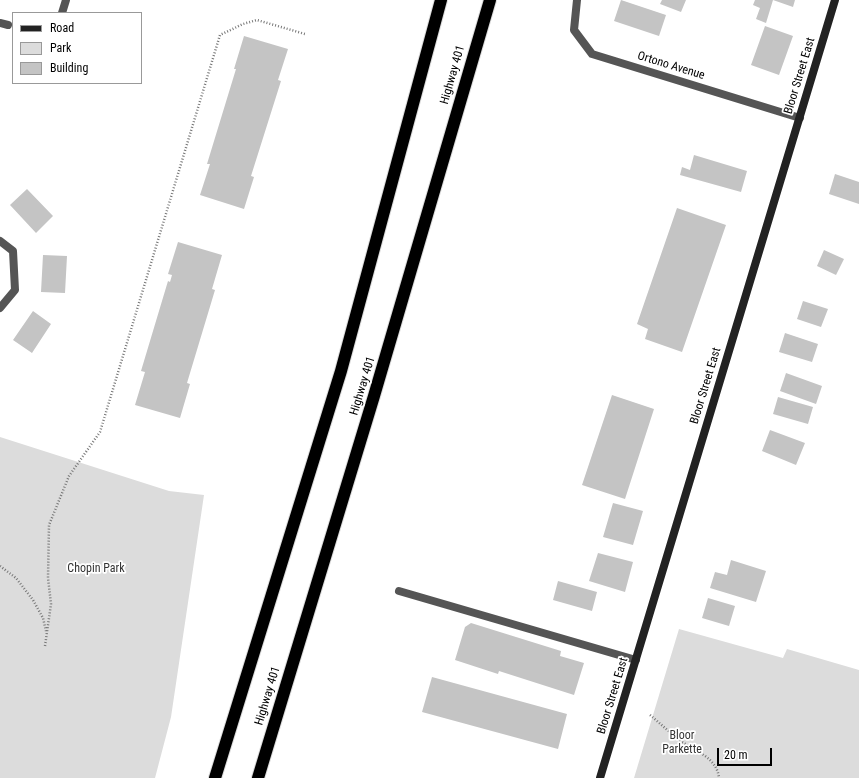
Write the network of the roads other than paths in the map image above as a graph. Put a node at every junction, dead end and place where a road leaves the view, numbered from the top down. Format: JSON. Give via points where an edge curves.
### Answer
{"nodes":[{"id":1,"x":66,"y":0,"type":"edge"},
{"id":2,"x":442,"y":0,"type":"edge"},
{"id":3,"x":490,"y":0,"type":"edge"},
{"id":4,"x":577,"y":0,"type":"edge"},
{"id":5,"x":835,"y":0,"type":"edge"},
{"id":6,"x":62,"y":12,"type":"edge"},
{"id":7,"x":800,"y":118,"type":"junction"},
{"id":8,"x":0,"y":241,"type":"edge"},
{"id":9,"x":0,"y":308,"type":"edge"},
{"id":10,"x":399,"y":591,"type":"dead end"},
{"id":11,"x":636,"y":660,"type":"junction"},
{"id":12,"x":215,"y":778,"type":"edge"},
{"id":13,"x":258,"y":778,"type":"edge"},
{"id":14,"x":600,"y":778,"type":"edge"}],
"edges":[{"from":1,"to":6,"type":"street"},
{"from":2,"to":12,"type":"highway","via":[[341,371]]},
{"from":3,"to":13,"type":"highway","name":"Highway 401"},
{"from":4,"to":7,"type":"street","name":"Ortono Avenue","via":[[574,30],[592,54]]},
{"from":5,"to":7,"type":"main road","name":"Bloor Street East"},
{"from":7,"to":11,"type":"main road","name":"Bloor Street East"},
{"from":8,"to":9,"type":"street","via":[[12,251],[15,290]]},
{"from":10,"to":11,"type":"street"},
{"from":11,"to":14,"type":"main road","name":"Bloor Street East"}]}
